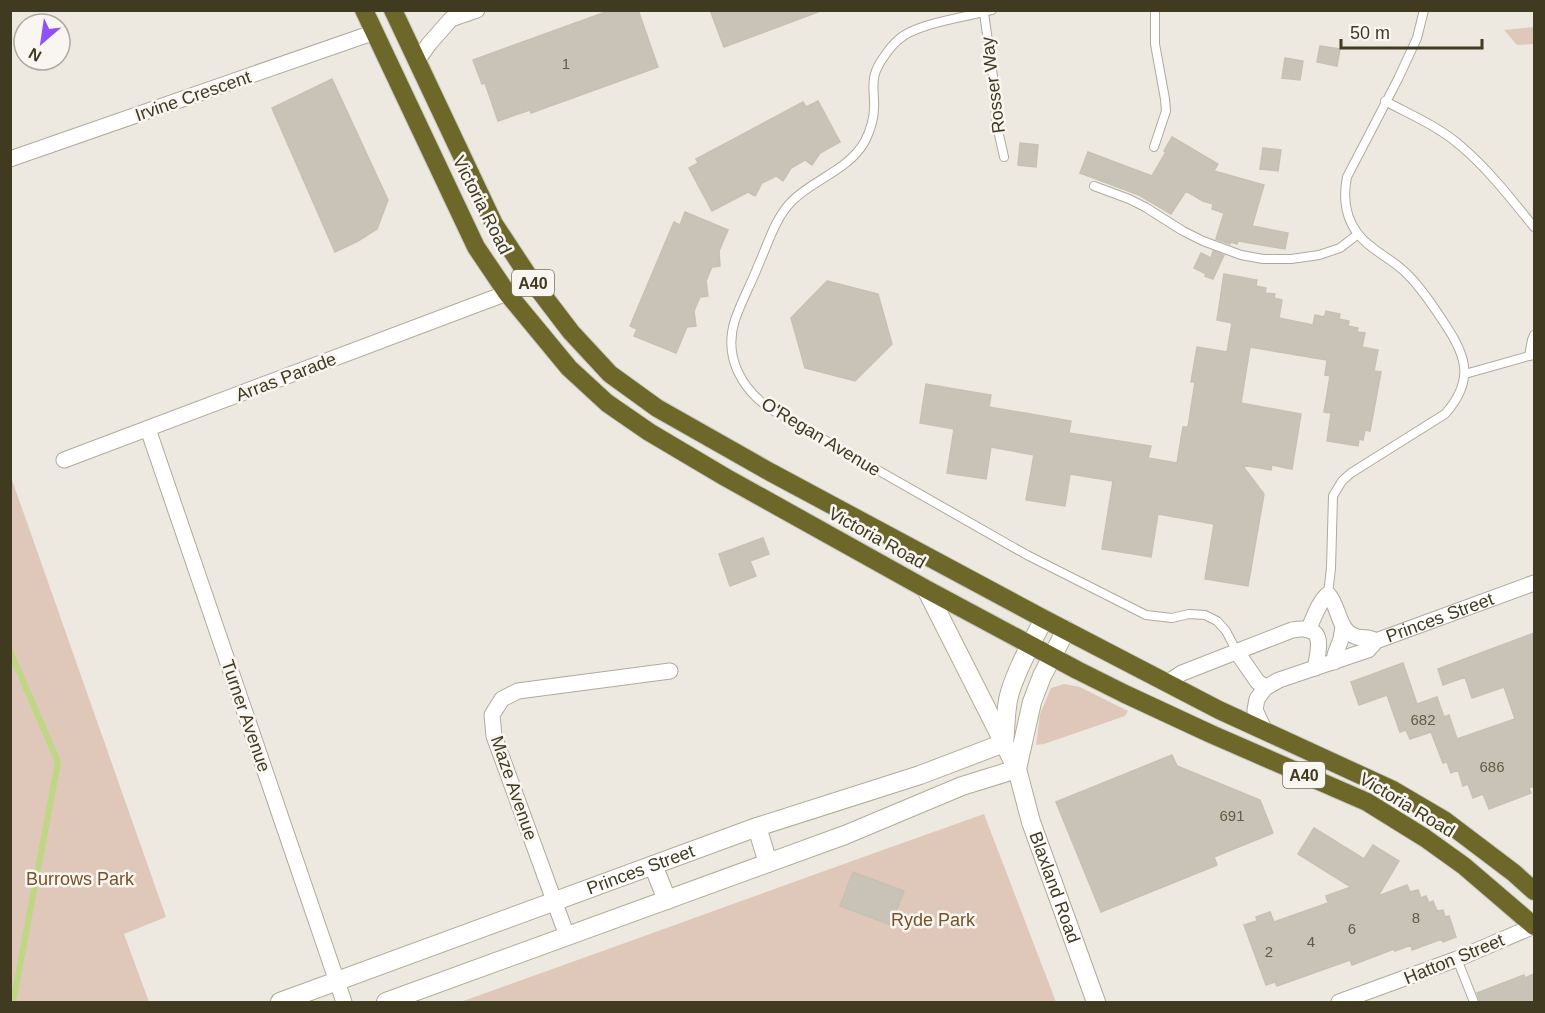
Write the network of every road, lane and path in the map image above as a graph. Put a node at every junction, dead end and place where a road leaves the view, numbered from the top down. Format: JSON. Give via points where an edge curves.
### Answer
{"nodes":[{"id":1,"x":364,"y":10,"type":"edge"},
{"id":2,"x":393,"y":10,"type":"edge"},
{"id":3,"x":477,"y":10,"type":"edge"},
{"id":4,"x":1155,"y":10,"type":"edge"},
{"id":5,"x":1424,"y":10,"type":"edge"},
{"id":6,"x":988,"y":12,"type":"edge"},
{"id":7,"x":375,"y":32,"type":"junction"},
{"id":8,"x":417,"y":61,"type":"junction"},
{"id":9,"x":1385,"y":101,"type":"junction"},
{"id":10,"x":1154,"y":147,"type":"dead end"},
{"id":11,"x":1004,"y":157,"type":"dead end"},
{"id":12,"x":10,"y":159,"type":"edge"},
{"id":13,"x":1094,"y":186,"type":"dead end"},
{"id":14,"x":1534,"y":227,"type":"edge"},
{"id":15,"x":1358,"y":234,"type":"junction"},
{"id":16,"x":507,"y":293,"type":"junction"},
{"id":17,"x":1534,"y":334,"type":"edge"},
{"id":18,"x":1532,"y":356,"type":"edge"},
{"id":19,"x":1465,"y":374,"type":"junction"},
{"id":20,"x":148,"y":429,"type":"junction"},
{"id":21,"x":64,"y":460,"type":"dead end"},
{"id":22,"x":1534,"y":583,"type":"edge"},
{"id":23,"x":926,"y":589,"type":"junction"},
{"id":24,"x":1328,"y":594,"type":"junction"},
{"id":25,"x":1044,"y":619,"type":"junction"},
{"id":26,"x":1343,"y":627,"type":"junction"},
{"id":27,"x":1066,"y":630,"type":"junction"},
{"id":28,"x":1308,"y":630,"type":"junction"},
{"id":29,"x":1376,"y":641,"type":"junction"},
{"id":30,"x":1031,"y":645,"type":"junction"},
{"id":31,"x":1237,"y":652,"type":"junction"},
{"id":32,"x":1052,"y":657,"type":"junction"},
{"id":33,"x":1334,"y":662,"type":"junction"},
{"id":34,"x":1315,"y":668,"type":"junction"},
{"id":35,"x":670,"y":671,"type":"dead end"},
{"id":36,"x":1168,"y":682,"type":"junction"},
{"id":37,"x":1265,"y":688,"type":"junction"},
{"id":38,"x":1265,"y":731,"type":"junction"},
{"id":39,"x":1004,"y":743,"type":"junction"},
{"id":40,"x":1017,"y":769,"type":"junction"},
{"id":41,"x":757,"y":827,"type":"junction"},
{"id":42,"x":768,"y":863,"type":"junction"},
{"id":43,"x":653,"y":865,"type":"junction"},
{"id":44,"x":1534,"y":891,"type":"edge"},
{"id":45,"x":667,"y":900,"type":"junction"},
{"id":46,"x":553,"y":901,"type":"junction"},
{"id":47,"x":1534,"y":926,"type":"edge"},
{"id":48,"x":567,"y":936,"type":"junction"},
{"id":49,"x":1457,"y":959,"type":"junction"},
{"id":50,"x":336,"y":982,"type":"junction"},
{"id":51,"x":280,"y":1002,"type":"edge"},
{"id":52,"x":344,"y":1002,"type":"edge"},
{"id":53,"x":386,"y":1002,"type":"edge"},
{"id":54,"x":1096,"y":1002,"type":"edge"},
{"id":55,"x":1340,"y":1002,"type":"edge"},
{"id":56,"x":1474,"y":1002,"type":"edge"}],
"edges":[{"from":1,"to":7,"type":"highway","name":"Victoria Road","number":"A40"},
{"from":2,"to":8,"type":"highway","name":"Victoria Road","number":"A40"},
{"from":3,"to":8,"type":"street","via":[[451,19]]},
{"from":4,"to":10,"type":"lane","via":[[1155,44],[1166,111]]},
{"from":5,"to":9,"type":"lane","via":[[1417,38]]},
{"from":6,"to":11,"type":"lane","name":"Rosser Way","via":[[996,121]]},
{"from":6,"to":31,"type":"lane","name":"O'Regan Avenue","via":[[914,29],[891,48],[875,73],[873,116],[858,151],[792,201],[776,223],[735,321],[732,347],[738,372],[751,394],[772,410],[955,516],[1146,615],[1205,615],[1226,631]]},
{"from":7,"to":12,"type":"street","name":"Irvine Crescent"},
{"from":7,"to":16,"type":"highway","name":"Victoria Road","number":"A40","via":[[476,246]]},
{"from":8,"to":25,"type":"highway","name":"Victoria Road","number":"A40","via":[[494,224],[557,314],[610,374],[657,408],[770,472]]},
{"from":9,"to":14,"type":"lane","via":[[1462,146]]},
{"from":9,"to":15,"type":"lane","via":[[1347,177],[1346,211]]},
{"from":13,"to":15,"type":"lane","via":[[1145,207],[1203,241],[1263,259],[1319,255],[1340,248]]},
{"from":15,"to":19,"type":"lane","via":[[1406,273],[1430,302],[1461,351]]},
{"from":16,"to":20,"type":"street","name":"Arras Parade"},
{"from":16,"to":23,"type":"highway","name":"Victoria Road","number":"A40","via":[[569,368],[607,403],[716,471]]},
{"from":17,"to":18,"type":"lane"},
{"from":18,"to":19,"type":"lane"},
{"from":19,"to":24,"type":"lane","via":[[1456,402],[1445,414],[1351,473],[1337,488]]},
{"from":20,"to":21,"type":"street","name":"Arras Parade"},
{"from":20,"to":50,"type":"street","name":"Turner Avenue"},
{"from":22,"to":29,"type":"street","name":"Princes Street"},
{"from":23,"to":30,"type":"highway","name":"Victoria Road","number":"A40"},
{"from":23,"to":39,"type":"street","name":"Blaxland Road"},
{"from":24,"to":26,"type":"street"},
{"from":24,"to":28,"type":"street"},
{"from":25,"to":27,"type":"highway","name":"Victoria Road","number":"A40"},
{"from":25,"to":30,"type":"street"},
{"from":26,"to":29,"type":"street","via":[[1357,637]]},
{"from":26,"to":33,"type":"street"},
{"from":27,"to":32,"type":"street","name":"Blaxland Road"},
{"from":27,"to":36,"type":"highway","name":"Victoria Road","number":"A40"},
{"from":28,"to":31,"type":"street","via":[[1292,630]]},
{"from":28,"to":34,"type":"street","via":[[1320,644]]},
{"from":29,"to":33,"type":"street","name":"Princes Street","via":[[1368,650]]},
{"from":30,"to":32,"type":"highway","name":"Victoria Road","number":"A40"},
{"from":30,"to":39,"type":"street","via":[[1010,692]]},
{"from":31,"to":36,"type":"street"},
{"from":31,"to":37,"type":"street","name":"O'Regan Avenue"},
{"from":32,"to":40,"type":"street","name":"Blaxland Road","via":[[1032,702]]},
{"from":32,"to":47,"type":"highway","name":"Victoria Road","number":"A40","via":[[1211,734],[1367,802],[1464,866]]},
{"from":33,"to":34,"type":"street","name":"Princes Street"},
{"from":34,"to":37,"type":"street","name":"Princes Street"},
{"from":35,"to":46,"type":"street","name":"Maze Avenue","via":[[518,691],[502,699],[492,715],[494,736]]},
{"from":36,"to":38,"type":"highway","name":"Victoria Road","number":"A40"},
{"from":37,"to":38,"type":"street","via":[[1255,710]]},
{"from":38,"to":44,"type":"highway","name":"Victoria Road","number":"A40","via":[[1393,790],[1444,820]]},
{"from":39,"to":40,"type":"street","name":"Blaxland Road"},
{"from":39,"to":41,"type":"street","name":"Princes Street","via":[[920,775]]},
{"from":40,"to":42,"type":"street","via":[[962,786]]},
{"from":40,"to":54,"type":"street","name":"Blaxland Road","via":[[1031,822]]},
{"from":41,"to":42,"type":"street"},
{"from":41,"to":43,"type":"street","name":"Princes Street"},
{"from":42,"to":45,"type":"street"},
{"from":43,"to":45,"type":"street"},
{"from":43,"to":46,"type":"street","name":"Princes Street"},
{"from":45,"to":48,"type":"street"},
{"from":46,"to":48,"type":"street","name":"Maze Avenue"},
{"from":46,"to":50,"type":"street","name":"Princes Street"},
{"from":47,"to":49,"type":"street","name":"Hatton Street"},
{"from":48,"to":53,"type":"street"},
{"from":49,"to":55,"type":"street","name":"Hatton Street"},
{"from":49,"to":56,"type":"lane"},
{"from":50,"to":51,"type":"street","name":"Princes Street"},
{"from":50,"to":52,"type":"street","name":"Turner Avenue"}]}
